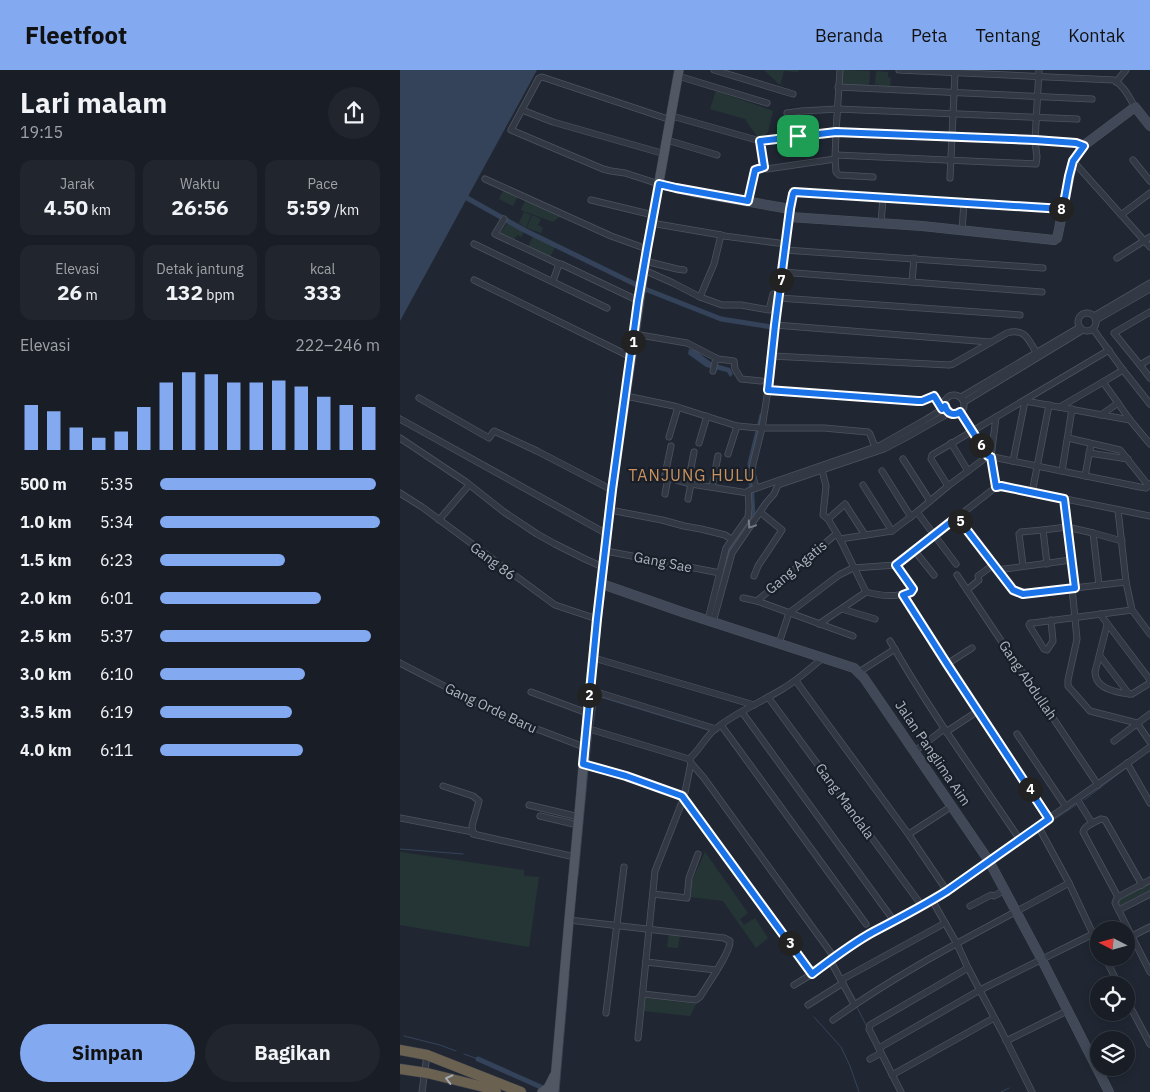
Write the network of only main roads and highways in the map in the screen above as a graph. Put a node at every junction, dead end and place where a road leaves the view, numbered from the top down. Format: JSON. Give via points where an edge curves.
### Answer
{"nodes":[{"id":1,"x":679,"y":73,"type":"edge"},
{"id":2,"x":400,"y":1050,"type":"edge"},
{"id":3,"x":400,"y":1069,"type":"edge"},
{"id":4,"x":555,"y":1072,"type":"junction"},
{"id":5,"x":554,"y":1090,"type":"edge"},
{"id":6,"x":496,"y":1092,"type":"edge"},
{"id":7,"x":521,"y":1092,"type":"edge"},
{"id":8,"x":542,"y":1092,"type":"edge"}],
"edges":[{"from":1,"to":4,"type":"main road","via":[[638,301],[602,584],[594,618],[594,658]]},
{"from":2,"to":7,"type":"highway","via":[[427,1055]]},
{"from":6,"to":3,"type":"highway","one_way":true},
{"from":4,"to":5,"type":"main road"},
{"from":4,"to":8,"type":"main road","via":[[548,1088]]}]}
